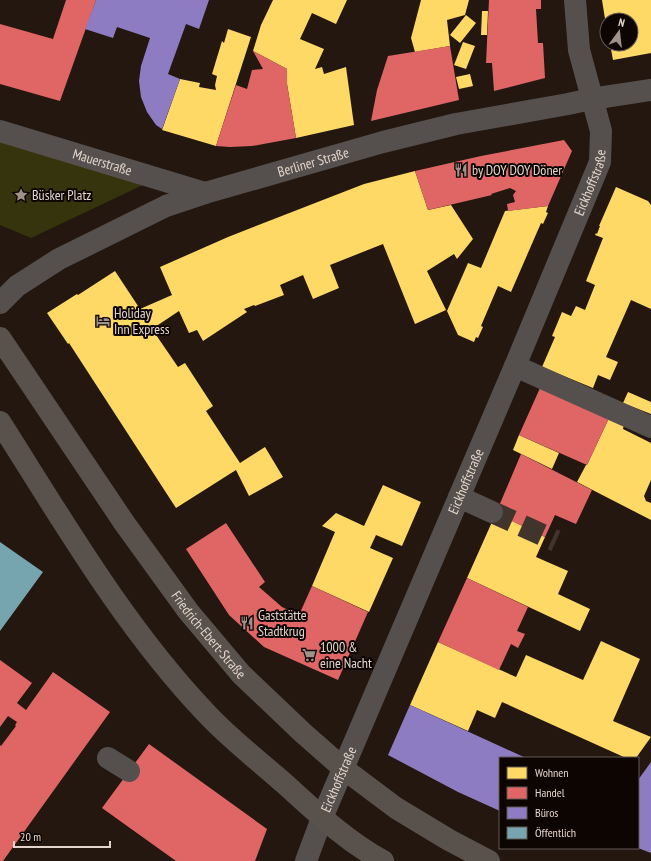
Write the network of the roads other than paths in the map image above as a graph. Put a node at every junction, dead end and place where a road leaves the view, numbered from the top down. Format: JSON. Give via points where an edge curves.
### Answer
{"nodes":[{"id":1,"x":576,"y":0,"type":"edge"},
{"id":2,"x":651,"y":90,"type":"edge"},
{"id":3,"x":591,"y":99,"type":"junction"},
{"id":4,"x":0,"y":130,"type":"edge"},
{"id":5,"x":205,"y":193,"type":"junction"},
{"id":6,"x":0,"y":303,"type":"edge"},
{"id":7,"x":0,"y":338,"type":"edge"},
{"id":8,"x":515,"y":366,"type":"junction"},
{"id":9,"x":0,"y":422,"type":"edge"},
{"id":10,"x":651,"y":427,"type":"edge"},
{"id":11,"x":459,"y":497,"type":"junction"},
{"id":12,"x":492,"y":512,"type":"tunnel mouth"},
{"id":13,"x":108,"y":758,"type":"dead end"},
{"id":14,"x":344,"y":769,"type":"junction"},
{"id":15,"x":129,"y":771,"type":"dead end"},
{"id":16,"x":322,"y":818,"type":"junction"},
{"id":17,"x":306,"y":861,"type":"edge"},
{"id":18,"x":383,"y":861,"type":"edge"},
{"id":19,"x":489,"y":861,"type":"edge"}],
"edges":[{"from":1,"to":3,"type":"street","name":"Eickhoffstraße","via":[[578,50]]},
{"from":2,"to":3,"type":"street","name":"Berliner Straße"},
{"from":3,"to":5,"type":"street","name":"Berliner Straße","via":[[456,124]]},
{"from":3,"to":8,"type":"street","name":"Eickhoffstraße","via":[[601,132],[600,162]]},
{"from":4,"to":5,"type":"street","name":"Mauerstraße"},
{"from":5,"to":6,"type":"street","name":"Berliner Straße","via":[[166,206],[59,259],[17,286]]},
{"from":7,"to":14,"type":"main road","name":"Friedrich-Ebert-Straße","via":[[125,524],[188,611],[241,674]]},
{"from":8,"to":10,"type":"street"},
{"from":8,"to":11,"type":"street","name":"Eickhoffstraße"},
{"from":9,"to":16,"type":"main road","via":[[87,559],[149,646],[207,714]]},
{"from":11,"to":12,"type":"street"},
{"from":11,"to":14,"type":"street","name":"Eickhoffstraße"},
{"from":13,"to":15,"type":"street"},
{"from":14,"to":16,"type":"street","name":"Eickhoffstraße"},
{"from":14,"to":19,"type":"main road","name":"Friedrich-Ebert-Straße","via":[[396,808]]},
{"from":16,"to":17,"type":"street","name":"Eickhoffstraße"},
{"from":16,"to":18,"type":"main road","via":[[362,849]]}]}
